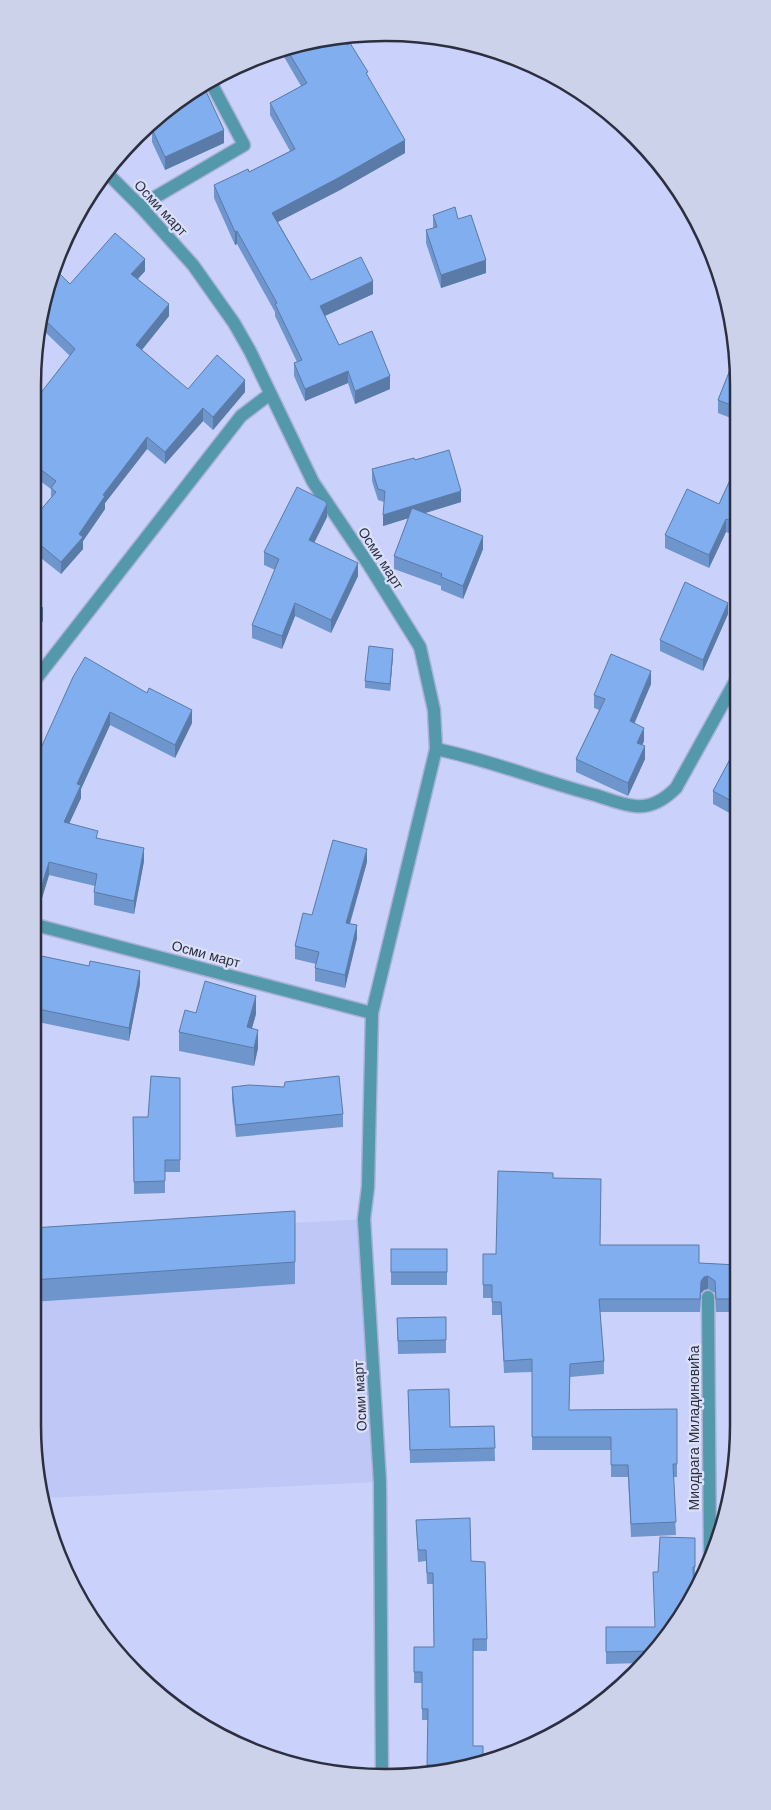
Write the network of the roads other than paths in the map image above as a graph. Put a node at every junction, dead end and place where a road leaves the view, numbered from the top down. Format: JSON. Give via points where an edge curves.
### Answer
{"nodes":[{"id":1,"x":213,"y":87,"type":"edge"},
{"id":2,"x":111,"y":177,"type":"edge"},
{"id":3,"x":140,"y":206,"type":"junction"},
{"id":4,"x":270,"y":394,"type":"junction"},
{"id":5,"x":41,"y":672,"type":"edge"},
{"id":6,"x":730,"y":691,"type":"edge"},
{"id":7,"x":436,"y":749,"type":"junction"},
{"id":8,"x":41,"y":926,"type":"edge"},
{"id":9,"x":372,"y":1013,"type":"junction"},
{"id":10,"x":708,"y":1297,"type":"dead end"},
{"id":11,"x":710,"y":1538,"type":"edge"},
{"id":12,"x":382,"y":1769,"type":"edge"}],
"edges":[{"from":1,"to":3,"type":"street","via":[[244,145]]},
{"from":2,"to":3,"type":"street","name":"Осми март"},
{"from":3,"to":4,"type":"street","name":"Осми март","via":[[193,265],[234,323]]},
{"from":4,"to":5,"type":"street","via":[[241,416]]},
{"from":4,"to":7,"type":"street","name":"Осми март","via":[[314,482],[420,647],[434,710]]},
{"from":6,"to":7,"type":"street","via":[[676,788],[658,802],[637,806]]},
{"from":7,"to":9,"type":"street","name":"Осми март"},
{"from":8,"to":9,"type":"street","name":"Осми март"},
{"from":9,"to":12,"type":"street","name":"Осми март","via":[[368,1187],[364,1219],[380,1482]]},
{"from":10,"to":11,"type":"street","name":"Миодрага Миладиновића"}]}
